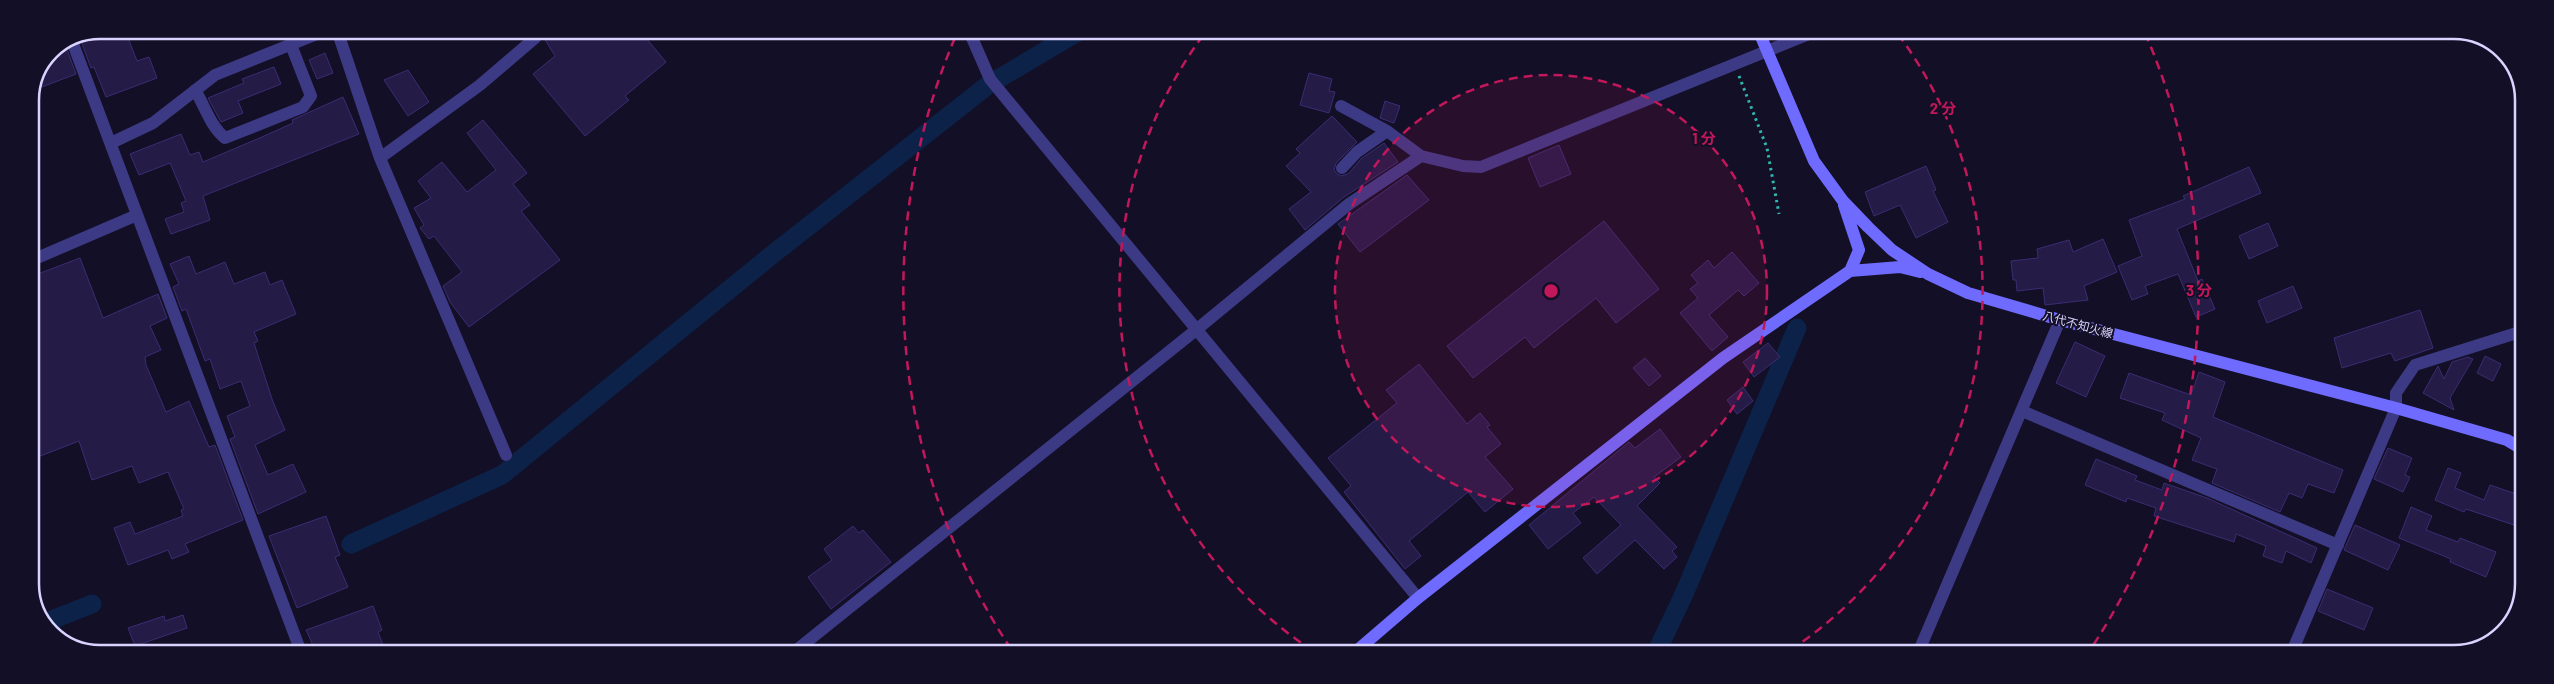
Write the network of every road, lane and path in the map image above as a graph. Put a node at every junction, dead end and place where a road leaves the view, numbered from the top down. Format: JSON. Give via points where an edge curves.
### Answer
{"nodes":[{"id":1,"x":305,"y":39,"type":"edge"},
{"id":2,"x":341,"y":39,"type":"edge"},
{"id":3,"x":534,"y":39,"type":"edge"},
{"id":4,"x":972,"y":39,"type":"edge"},
{"id":5,"x":1761,"y":39,"type":"edge"},
{"id":6,"x":1796,"y":39,"type":"edge"},
{"id":7,"x":73,"y":45,"type":"edge"},
{"id":8,"x":291,"y":45,"type":"junction"},
{"id":9,"x":1766,"y":51,"type":"junction"},
{"id":10,"x":1734,"y":64,"type":"junction"},
{"id":11,"x":195,"y":90,"type":"junction"},
{"id":12,"x":1342,"y":106,"type":"dead end"},
{"id":13,"x":1387,"y":131,"type":"junction"},
{"id":14,"x":111,"y":143,"type":"junction"},
{"id":15,"x":1421,"y":156,"type":"junction"},
{"id":16,"x":380,"y":158,"type":"junction"},
{"id":17,"x":1342,"y":168,"type":"dead end"},
{"id":18,"x":1843,"y":201,"type":"junction"},
{"id":19,"x":1779,"y":214,"type":"dead end"},
{"id":20,"x":138,"y":215,"type":"junction"},
{"id":21,"x":39,"y":257,"type":"edge"},
{"id":22,"x":1850,"y":270,"type":"junction"},
{"id":23,"x":1928,"y":274,"type":"junction"},
{"id":24,"x":2060,"y":320,"type":"junction"},
{"id":25,"x":1196,"y":330,"type":"junction"},
{"id":26,"x":2515,"y":333,"type":"edge"},
{"id":27,"x":2396,"y":408,"type":"junction"},
{"id":28,"x":2022,"y":412,"type":"junction"},
{"id":29,"x":2507,"y":440,"type":"junction"},
{"id":30,"x":2515,"y":440,"type":"edge"},
{"id":31,"x":2515,"y":445,"type":"edge"},
{"id":32,"x":506,"y":455,"type":"dead end"},
{"id":33,"x":2338,"y":544,"type":"junction"},
{"id":34,"x":1418,"y":598,"type":"junction"},
{"id":35,"x":298,"y":645,"type":"edge"},
{"id":36,"x":803,"y":645,"type":"edge"},
{"id":37,"x":1363,"y":645,"type":"edge"},
{"id":38,"x":1922,"y":645,"type":"edge"},
{"id":39,"x":2295,"y":645,"type":"edge"}],
"edges":[{"from":1,"to":8,"type":"street"},
{"from":2,"to":16,"type":"street"},
{"from":3,"to":16,"type":"street","via":[[480,85]]},
{"from":4,"to":25,"type":"street","via":[[990,79]]},
{"from":5,"to":9,"type":"main road","name":"八代不知火線"},
{"from":6,"to":9,"type":"street"},
{"from":7,"to":14,"type":"street"},
{"from":8,"to":11,"type":"street","via":[[215,75]]},
{"from":8,"to":11,"type":"street","via":[[311,96],[303,107],[225,138],[215,130]]},
{"from":9,"to":10,"type":"street"},
{"from":9,"to":18,"type":"main road","name":"八代不知火線","via":[[1814,161]]},
{"from":10,"to":15,"type":"street","via":[[1481,168]]},
{"from":10,"to":19,"type":"path","via":[[1767,148]]},
{"from":11,"to":14,"type":"street","via":[[153,122]]},
{"from":12,"to":13,"type":"street"},
{"from":13,"to":15,"type":"street"},
{"from":13,"to":17,"type":"street","via":[[1357,152]]},
{"from":14,"to":20,"type":"street"},
{"from":15,"to":25,"type":"street","via":[[1349,204]]},
{"from":16,"to":32,"type":"street"},
{"from":18,"to":22,"type":"main road","via":[[1859,250]]},
{"from":18,"to":23,"type":"main road","name":"八代不知火線","via":[[1892,250]]},
{"from":20,"to":21,"type":"street"},
{"from":20,"to":35,"type":"street"},
{"from":22,"to":23,"type":"main road","via":[[1900,267]]},
{"from":22,"to":34,"type":"main road","via":[[1722,358]]},
{"from":23,"to":24,"type":"main road","name":"八代不知火線","via":[[1968,293]]},
{"from":24,"to":27,"type":"main road","name":"八代不知火線"},
{"from":24,"to":28,"type":"street"},
{"from":25,"to":34,"type":"street"},
{"from":25,"to":36,"type":"street"},
{"from":26,"to":27,"type":"street","via":[[2415,364],[2396,393]]},
{"from":27,"to":29,"type":"main road","name":"八代不知火線"},
{"from":27,"to":33,"type":"street"},
{"from":28,"to":33,"type":"street"},
{"from":28,"to":38,"type":"street"},
{"from":29,"to":30,"type":"street"},
{"from":29,"to":31,"type":"main road","name":"八代不知火線"},
{"from":33,"to":39,"type":"street"},
{"from":34,"to":37,"type":"main road"}]}
